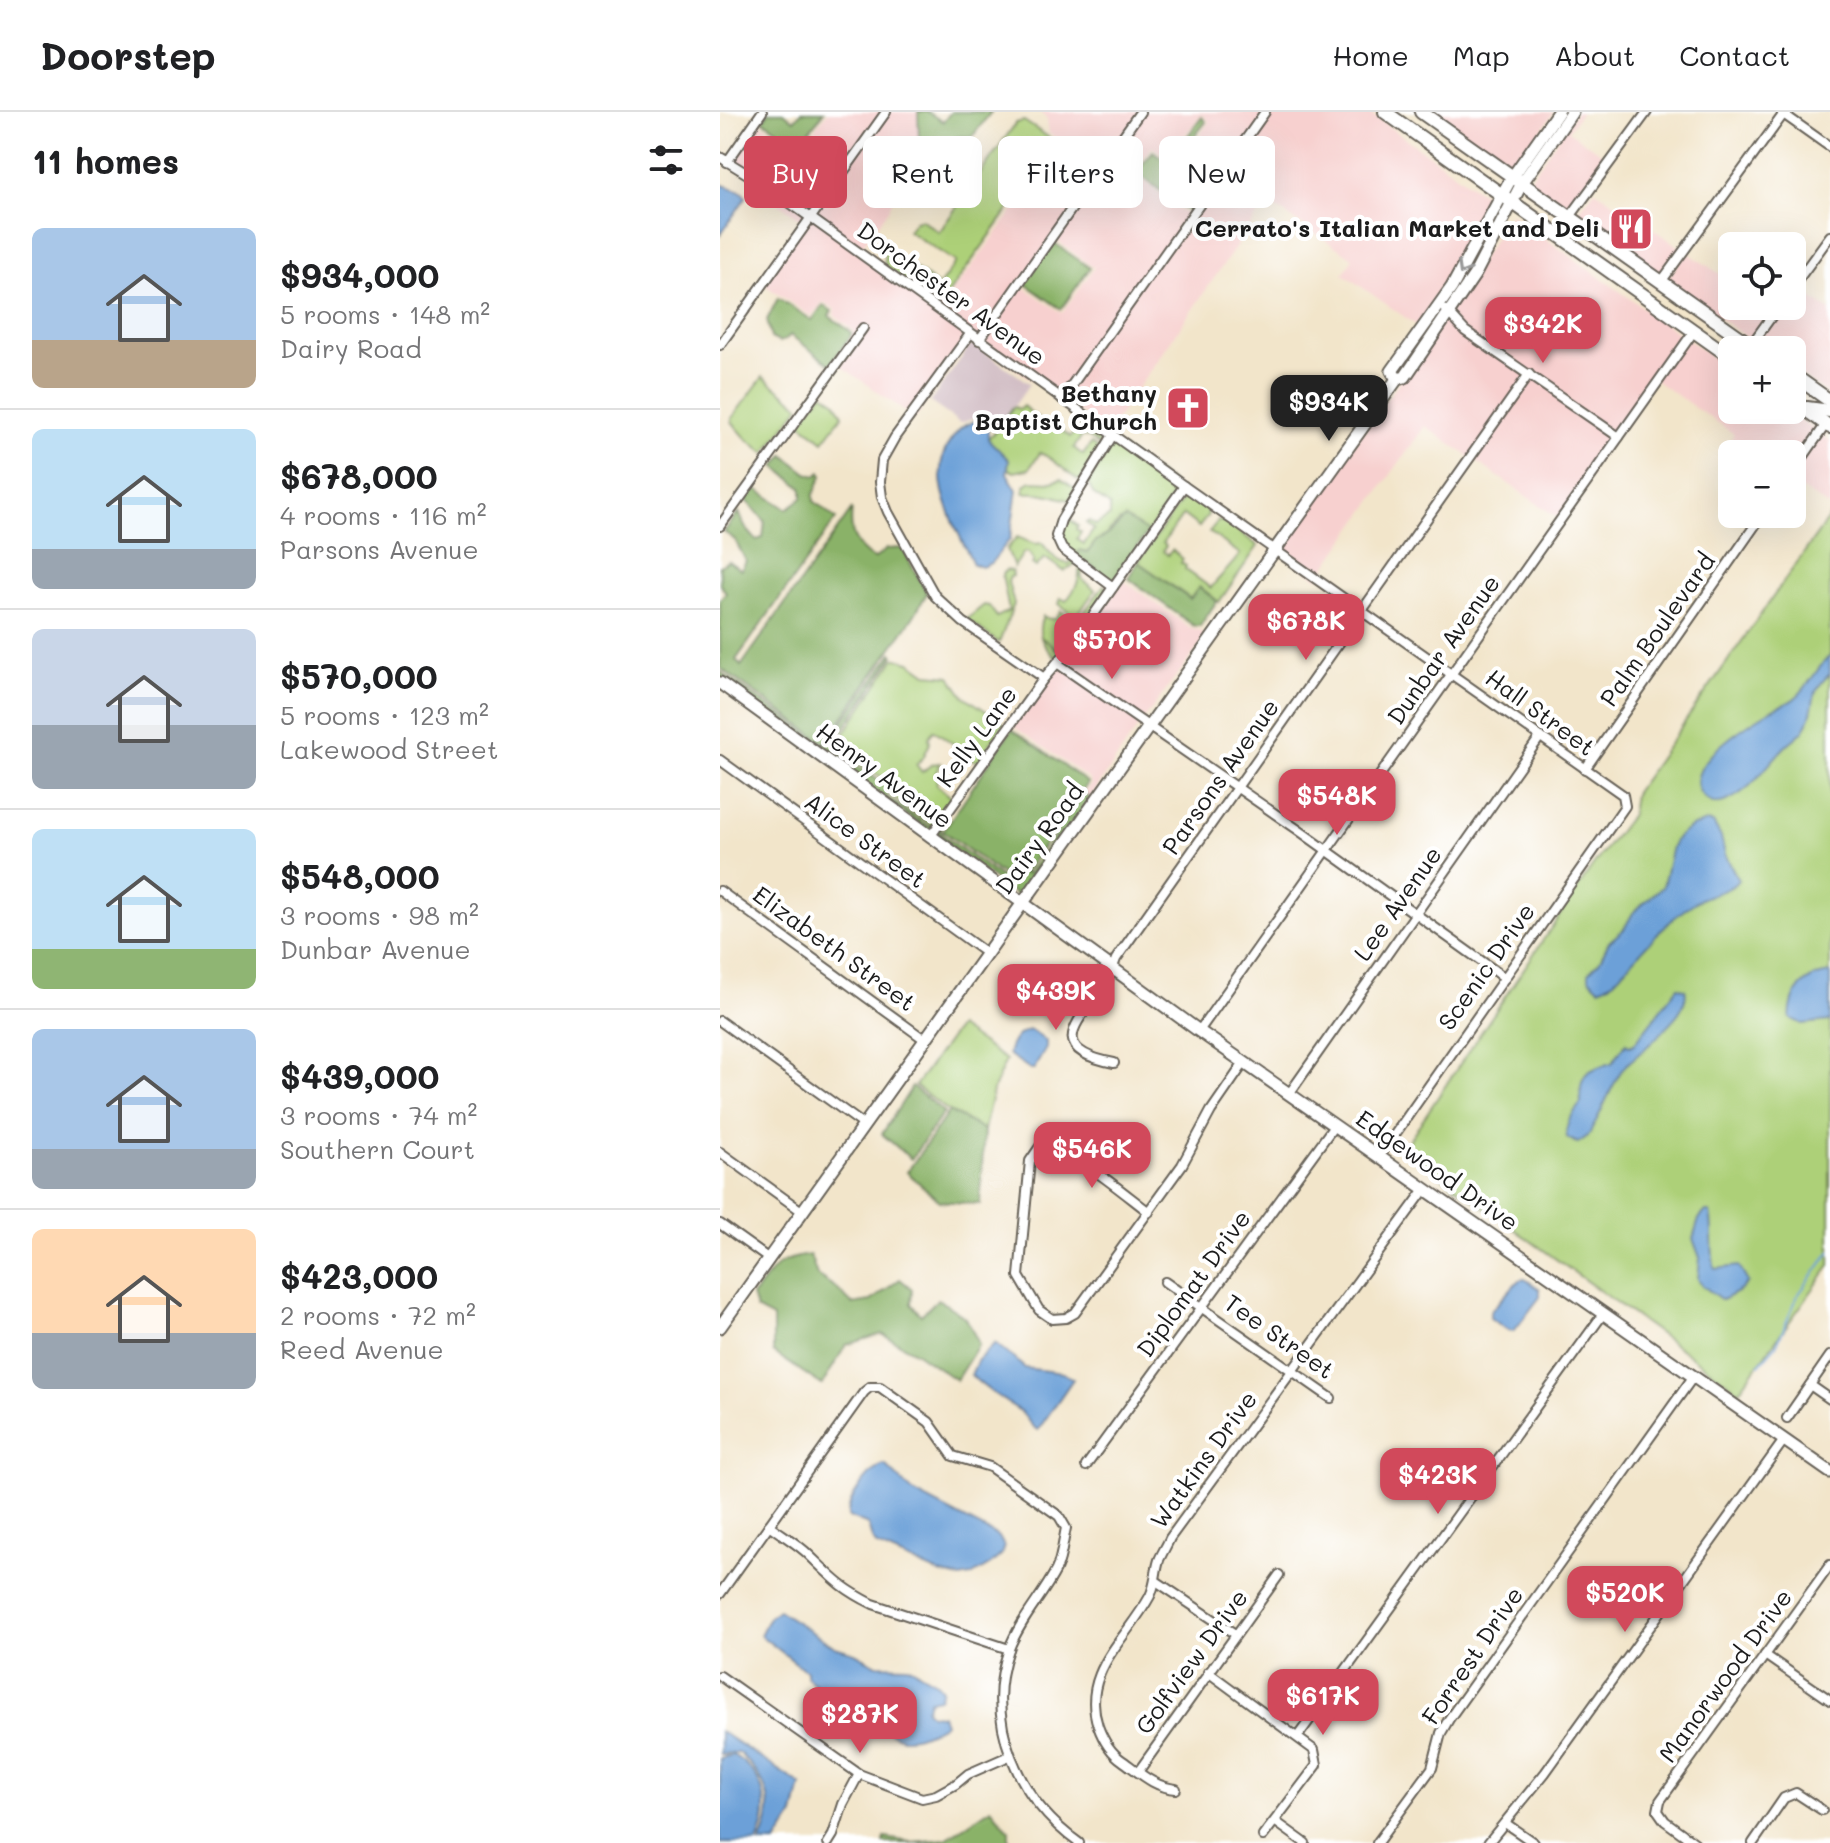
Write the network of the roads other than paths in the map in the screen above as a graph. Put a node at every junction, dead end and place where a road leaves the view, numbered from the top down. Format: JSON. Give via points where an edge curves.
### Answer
{"nodes":[{"id":1,"x":762,"y":112,"type":"edge"},
{"id":2,"x":886,"y":112,"type":"edge"},
{"id":3,"x":1140,"y":112,"type":"edge"},
{"id":4,"x":1265,"y":112,"type":"edge"},
{"id":5,"x":1410,"y":112,"type":"edge"},
{"id":6,"x":1558,"y":112,"type":"edge"},
{"id":7,"x":1572,"y":112,"type":"edge"},
{"id":8,"x":1647,"y":112,"type":"edge"},
{"id":9,"x":1391,"y":113,"type":"edge"},
{"id":10,"x":1783,"y":113,"type":"edge"},
{"id":11,"x":1425,"y":114,"type":"edge"},
{"id":12,"x":1830,"y":147,"type":"edge"},
{"id":13,"x":723,"y":159,"type":"edge"},
{"id":14,"x":1518,"y":180,"type":"junction"},
{"id":15,"x":1508,"y":199,"type":"junction"},
{"id":16,"x":1570,"y":217,"type":"junction"},
{"id":17,"x":811,"y":218,"type":"junction"},
{"id":18,"x":1830,"y":236,"type":"edge"},
{"id":19,"x":1806,"y":269,"type":"edge"},
{"id":20,"x":1618,"y":277,"type":"junction"},
{"id":21,"x":1661,"y":282,"type":"junction"},
{"id":22,"x":1441,"y":302,"type":"junction"},
{"id":23,"x":1449,"y":313,"type":"junction"},
{"id":24,"x":863,"y":328,"type":"dead end"},
{"id":25,"x":1694,"y":331,"type":"junction"},
{"id":26,"x":1732,"y":332,"type":"junction"},
{"id":27,"x":970,"y":334,"type":"junction"},
{"id":28,"x":1738,"y":336,"type":"edge"},
{"id":29,"x":979,"y":340,"type":"junction"},
{"id":30,"x":720,"y":345,"type":"edge"},
{"id":31,"x":1718,"y":348,"type":"edge"},
{"id":32,"x":1529,"y":374,"type":"junction"},
{"id":33,"x":1397,"y":379,"type":"junction"},
{"id":34,"x":1806,"y":384,"type":"edge"},
{"id":35,"x":1062,"y":399,"type":"junction"},
{"id":36,"x":1830,"y":401,"type":"edge"},
{"id":37,"x":1806,"y":408,"type":"edge"},
{"id":38,"x":1829,"y":421,"type":"edge"},
{"id":39,"x":1113,"y":435,"type":"junction"},
{"id":40,"x":1619,"y":437,"type":"junction"},
{"id":41,"x":1806,"y":453,"type":"edge"},
{"id":42,"x":1184,"y":486,"type":"junction"},
{"id":43,"x":720,"y":526,"type":"edge"},
{"id":44,"x":1753,"y":528,"type":"edge"},
{"id":45,"x":1274,"y":549,"type":"junction"},
{"id":46,"x":1113,"y":587,"type":"junction"},
{"id":47,"x":1362,"y":611,"type":"junction"},
{"id":48,"x":1057,"y":663,"type":"junction"},
{"id":49,"x":1452,"y":674,"type":"junction"},
{"id":50,"x":1044,"y":678,"type":"junction"},
{"id":51,"x":720,"y":683,"type":"edge"},
{"id":52,"x":1149,"y":725,"type":"junction"},
{"id":53,"x":1540,"y":737,"type":"junction"},
{"id":54,"x":720,"y":760,"type":"edge"},
{"id":55,"x":1585,"y":769,"type":"junction"},
{"id":56,"x":1238,"y":787,"type":"junction"},
{"id":57,"x":1625,"y":799,"type":"joint"},
{"id":58,"x":930,"y":837,"type":"junction"},
{"id":59,"x":1327,"y":850,"type":"junction"},
{"id":60,"x":720,"y":891,"type":"edge"},
{"id":61,"x":1021,"y":904,"type":"junction"},
{"id":62,"x":1416,"y":914,"type":"junction"},
{"id":63,"x":986,"y":953,"type":"junction"},
{"id":64,"x":1112,"y":968,"type":"junction"},
{"id":65,"x":1505,"y":978,"type":"junction"},
{"id":66,"x":720,"y":1021,"type":"edge"},
{"id":67,"x":1199,"y":1031,"type":"junction"},
{"id":68,"x":924,"y":1039,"type":"junction"},
{"id":69,"x":1114,"y":1063,"type":"dead end"},
{"id":70,"x":1244,"y":1063,"type":"junction"},
{"id":71,"x":1289,"y":1094,"type":"junction"},
{"id":72,"x":864,"y":1125,"type":"junction"},
{"id":73,"x":1334,"y":1126,"type":"junction"},
{"id":74,"x":720,"y":1152,"type":"edge"},
{"id":75,"x":1379,"y":1157,"type":"junction"},
{"id":76,"x":1425,"y":1189,"type":"junction"},
{"id":77,"x":803,"y":1212,"type":"junction"},
{"id":78,"x":1149,"y":1212,"type":"junction"},
{"id":79,"x":720,"y":1224,"type":"edge"},
{"id":80,"x":769,"y":1259,"type":"junction"},
{"id":81,"x":1165,"y":1282,"type":"dead end"},
{"id":82,"x":1202,"y":1308,"type":"junction"},
{"id":83,"x":1603,"y":1314,"type":"junction"},
{"id":84,"x":720,"y":1327,"type":"edge"},
{"id":85,"x":1830,"y":1356,"type":"edge"},
{"id":86,"x":1292,"y":1371,"type":"junction"},
{"id":87,"x":1693,"y":1377,"type":"junction"},
{"id":88,"x":1810,"y":1385,"type":"junction"},
{"id":89,"x":1331,"y":1398,"type":"dead end"},
{"id":90,"x":1830,"y":1399,"type":"edge"},
{"id":91,"x":1787,"y":1418,"type":"dead end"},
{"id":92,"x":1784,"y":1440,"type":"junction"},
{"id":93,"x":1086,"y":1466,"type":"dead end"},
{"id":94,"x":1433,"y":1467,"type":"dead end"},
{"id":95,"x":1830,"y":1472,"type":"edge"},
{"id":96,"x":1473,"y":1495,"type":"junction"},
{"id":97,"x":769,"y":1525,"type":"junction"},
{"id":98,"x":1830,"y":1565,"type":"edge"},
{"id":99,"x":1279,"y":1575,"type":"dead end"},
{"id":100,"x":1156,"y":1581,"type":"junction"},
{"id":101,"x":720,"y":1594,"type":"edge"},
{"id":102,"x":1235,"y":1634,"type":"junction"},
{"id":103,"x":1009,"y":1649,"type":"junction"},
{"id":104,"x":1765,"y":1655,"type":"junction"},
{"id":105,"x":1208,"y":1672,"type":"junction"},
{"id":106,"x":720,"y":1676,"type":"edge"},
{"id":107,"x":1830,"y":1700,"type":"edge"},
{"id":108,"x":1298,"y":1736,"type":"junction"},
{"id":109,"x":1009,"y":1756,"type":"junction"},
{"id":110,"x":1138,"y":1772,"type":"junction"},
{"id":111,"x":859,"y":1774,"type":"junction"},
{"id":112,"x":1176,"y":1789,"type":"dead end"},
{"id":113,"x":1822,"y":1810,"type":"dead end"},
{"id":114,"x":1276,"y":1822,"type":"junction"},
{"id":115,"x":1505,"y":1823,"type":"junction"},
{"id":116,"x":1263,"y":1836,"type":"dead end"},
{"id":117,"x":828,"y":1843,"type":"edge"},
{"id":118,"x":1079,"y":1843,"type":"edge"},
{"id":119,"x":1305,"y":1843,"type":"edge"},
{"id":120,"x":1377,"y":1843,"type":"edge"},
{"id":121,"x":1488,"y":1843,"type":"edge"},
{"id":122,"x":1534,"y":1843,"type":"edge"},
{"id":123,"x":1695,"y":1843,"type":"edge"},
{"id":124,"x":1753,"y":1843,"type":"edge"}],
"edges":[{"from":1,"to":13,"type":"street"},
{"from":2,"to":17,"type":"street"},
{"from":3,"to":29,"type":"street"},
{"from":4,"to":35,"type":"street"},
{"from":5,"to":11,"type":"main road"},
{"from":6,"to":14,"type":"street","name":"Dairy Road"},
{"from":7,"to":14,"type":"street","name":"Dairy Road"},
{"from":8,"to":16,"type":"street"},
{"from":9,"to":15,"type":"main road"},
{"from":10,"to":12,"type":"street"},
{"from":10,"to":21,"type":"street"},
{"from":11,"to":14,"type":"main road"},
{"from":13,"to":17,"type":"street","name":"Dorchester Avenue"},
{"from":14,"to":15,"type":"street","name":"Dairy Road"},
{"from":14,"to":16,"type":"main road"},
{"from":15,"to":20,"type":"main road"},
{"from":15,"to":22,"type":"street","name":"Dairy Road","one_way":true},
{"from":15,"to":23,"type":"street","name":"Dairy Road","via":[[1475,274]]},
{"from":16,"to":21,"type":"main road"},
{"from":17,"to":27,"type":"street","name":"Dorchester Avenue"},
{"from":17,"to":30,"type":"street"},
{"from":18,"to":19,"type":"street"},
{"from":20,"to":21,"type":"main road","via":[[1641,285]]},
{"from":20,"to":25,"type":"main road"},
{"from":21,"to":26,"type":"main road"},
{"from":22,"to":23,"type":"street"},
{"from":22,"to":33,"type":"street","name":"Dairy Road","via":[[1392,371]]},
{"from":23,"to":32,"type":"street","via":[[1465,331]]},
{"from":23,"to":33,"type":"street","name":"Dairy Road","via":[[1405,377]]},
{"from":24,"to":43,"type":"street"},
{"from":25,"to":26,"type":"main road","via":[[1711,327]]},
{"from":25,"to":31,"type":"main road"},
{"from":25,"to":40,"type":"street","name":"Dunbar Avenue"},
{"from":26,"to":28,"type":"main road"},
{"from":27,"to":29,"type":"street","name":"Dorchester Avenue"},
{"from":27,"to":50,"type":"street","via":[[882,460],[882,497],[935,596]]},
{"from":29,"to":35,"type":"street","name":"Dorchester Avenue"},
{"from":32,"to":40,"type":"street"},
{"from":32,"to":47,"type":"street","name":"Parsons Avenue"},
{"from":33,"to":45,"type":"street","name":"Dairy Road"},
{"from":34,"to":36,"type":"main road"},
{"from":35,"to":39,"type":"street","name":"Dorchester Avenue"},
{"from":37,"to":38,"type":"main road"},
{"from":38,"to":41,"type":"street"},
{"from":39,"to":42,"type":"street","name":"Dorchester Avenue"},
{"from":39,"to":46,"type":"street","via":[[1056,536],[1062,549]]},
{"from":40,"to":49,"type":"street","name":"Dunbar Avenue"},
{"from":42,"to":45,"type":"street","name":"Dorchester Avenue"},
{"from":42,"to":46,"type":"street","name":"Kelly Lane"},
{"from":44,"to":55,"type":"street","name":"Palm Boulevard"},
{"from":45,"to":47,"type":"street","name":"Hall Street"},
{"from":45,"to":52,"type":"street","name":"Dairy Road"},
{"from":46,"to":48,"type":"street","name":"Kelly Lane"},
{"from":47,"to":49,"type":"street","name":"Hall Street"},
{"from":47,"to":56,"type":"street","name":"Parsons Avenue"},
{"from":48,"to":50,"type":"street","name":"Kelly Lane"},
{"from":48,"to":52,"type":"street"},
{"from":49,"to":53,"type":"street","name":"Hall Street"},
{"from":49,"to":59,"type":"street","name":"Dunbar Avenue"},
{"from":50,"to":58,"type":"street","name":"Kelly Lane"},
{"from":51,"to":58,"type":"street","name":"Henry Avenue"},
{"from":52,"to":56,"type":"street"},
{"from":52,"to":61,"type":"street","name":"Dairy Road"},
{"from":53,"to":55,"type":"street","name":"Hall Street"},
{"from":53,"to":62,"type":"street","name":"Lee Avenue"},
{"from":54,"to":63,"type":"street","name":"Alice Street"},
{"from":55,"to":57,"type":"street","name":"Hall Street"},
{"from":56,"to":59,"type":"street"},
{"from":56,"to":64,"type":"street","name":"Parsons Avenue"},
{"from":57,"to":65,"type":"street","name":"Scenic Drive"},
{"from":58,"to":61,"type":"street","name":"Henry Avenue"},
{"from":59,"to":62,"type":"street"},
{"from":59,"to":67,"type":"street","name":"Dunbar Avenue"},
{"from":60,"to":68,"type":"street","name":"Elizabeth Street"},
{"from":61,"to":63,"type":"street","name":"Dairy Road"},
{"from":61,"to":64,"type":"street","name":"Edgewood Drive"},
{"from":62,"to":65,"type":"street"},
{"from":62,"to":71,"type":"street","name":"Lee Avenue"},
{"from":63,"to":68,"type":"street","name":"Dairy Road"},
{"from":64,"to":67,"type":"street","name":"Edgewood Drive"},
{"from":64,"to":69,"type":"street","name":"Parsons Avenue","via":[[1071,1038],[1081,1052]]},
{"from":65,"to":75,"type":"street","name":"Scenic Drive"},
{"from":66,"to":72,"type":"street"},
{"from":67,"to":70,"type":"street","name":"Edgewood Drive"},
{"from":68,"to":72,"type":"street","name":"Dairy Road"},
{"from":70,"to":71,"type":"street","name":"Edgewood Drive"},
{"from":70,"to":78,"type":"street"},
{"from":71,"to":73,"type":"street","name":"Edgewood Drive"},
{"from":72,"to":77,"type":"street","name":"Dairy Road"},
{"from":73,"to":75,"type":"street","name":"Edgewood Drive"},
{"from":73,"to":82,"type":"street","name":"Diplomat Drive"},
{"from":74,"to":77,"type":"street"},
{"from":75,"to":76,"type":"street","name":"Edgewood Drive"},
{"from":76,"to":83,"type":"street","name":"Edgewood Drive"},
{"from":76,"to":86,"type":"street","name":"Watkins Drive"},
{"from":77,"to":80,"type":"street","name":"Dairy Road"},
{"from":78,"to":78,"type":"street","via":[[1069,1154],[1041,1145],[1030,1161],[1019,1276],[1039,1310],[1052,1319],[1075,1313]]},
{"from":79,"to":80,"type":"street"},
{"from":80,"to":84,"type":"street","name":"Dairy Road"},
{"from":81,"to":82,"type":"street","name":"Tee Street"},
{"from":82,"to":86,"type":"street","name":"Tee Street"},
{"from":82,"to":93,"type":"street","name":"Diplomat Drive"},
{"from":83,"to":87,"type":"street","name":"Edgewood Drive"},
{"from":83,"to":96,"type":"street"},
{"from":85,"to":88,"type":"street"},
{"from":86,"to":89,"type":"street","name":"Tee Street"},
{"from":86,"to":100,"type":"street","name":"Watkins Drive","via":[[1170,1538]]},
{"from":87,"to":92,"type":"street","name":"Edgewood Drive"},
{"from":87,"to":120,"type":"street","name":"Forrest Drive","via":[[1449,1719],[1432,1768]]},
{"from":88,"to":90,"type":"street"},
{"from":88,"to":91,"type":"street"},
{"from":92,"to":95,"type":"street","name":"Edgewood Drive"},
{"from":92,"to":115,"type":"street"},
{"from":94,"to":96,"type":"street"},
{"from":96,"to":108,"type":"street"},
{"from":97,"to":101,"type":"street"},
{"from":97,"to":103,"type":"street","via":[[853,1594]]},
{"from":97,"to":103,"type":"street","via":[[864,1392],[880,1387],[929,1422],[953,1456],[990,1467],[1059,1516],[1066,1528],[1057,1568]]},
{"from":98,"to":104,"type":"street","name":"Manorwood Drive"},
{"from":99,"to":102,"type":"street","name":"Golfview Drive"},
{"from":100,"to":102,"type":"street"},
{"from":100,"to":110,"type":"street","name":"Watkins Drive","via":[[1102,1666],[1093,1694],[1101,1735],[1115,1756]]},
{"from":102,"to":105,"type":"street","name":"Golfview Drive"},
{"from":103,"to":109,"type":"street","via":[[1001,1705]]},
{"from":104,"to":107,"type":"street"},
{"from":104,"to":123,"type":"street","name":"Manorwood Drive","via":[[1660,1801],[1658,1811],[1665,1821]]},
{"from":105,"to":108,"type":"street"},
{"from":105,"to":110,"type":"street","name":"Golfview Drive"},
{"from":106,"to":111,"type":"street"},
{"from":108,"to":114,"type":"street","via":[[1314,1750],[1317,1765]]},
{"from":109,"to":111,"type":"street","via":[[922,1798]]},
{"from":109,"to":118,"type":"street","via":[[1041,1810]]},
{"from":110,"to":112,"type":"street","name":"Watkins Drive","via":[[1160,1787]]},
{"from":111,"to":117,"type":"street"},
{"from":113,"to":124,"type":"street","via":[[1796,1793],[1784,1798]]},
{"from":114,"to":116,"type":"street"},
{"from":114,"to":119,"type":"street"},
{"from":115,"to":121,"type":"street"},
{"from":115,"to":122,"type":"street"}]}
